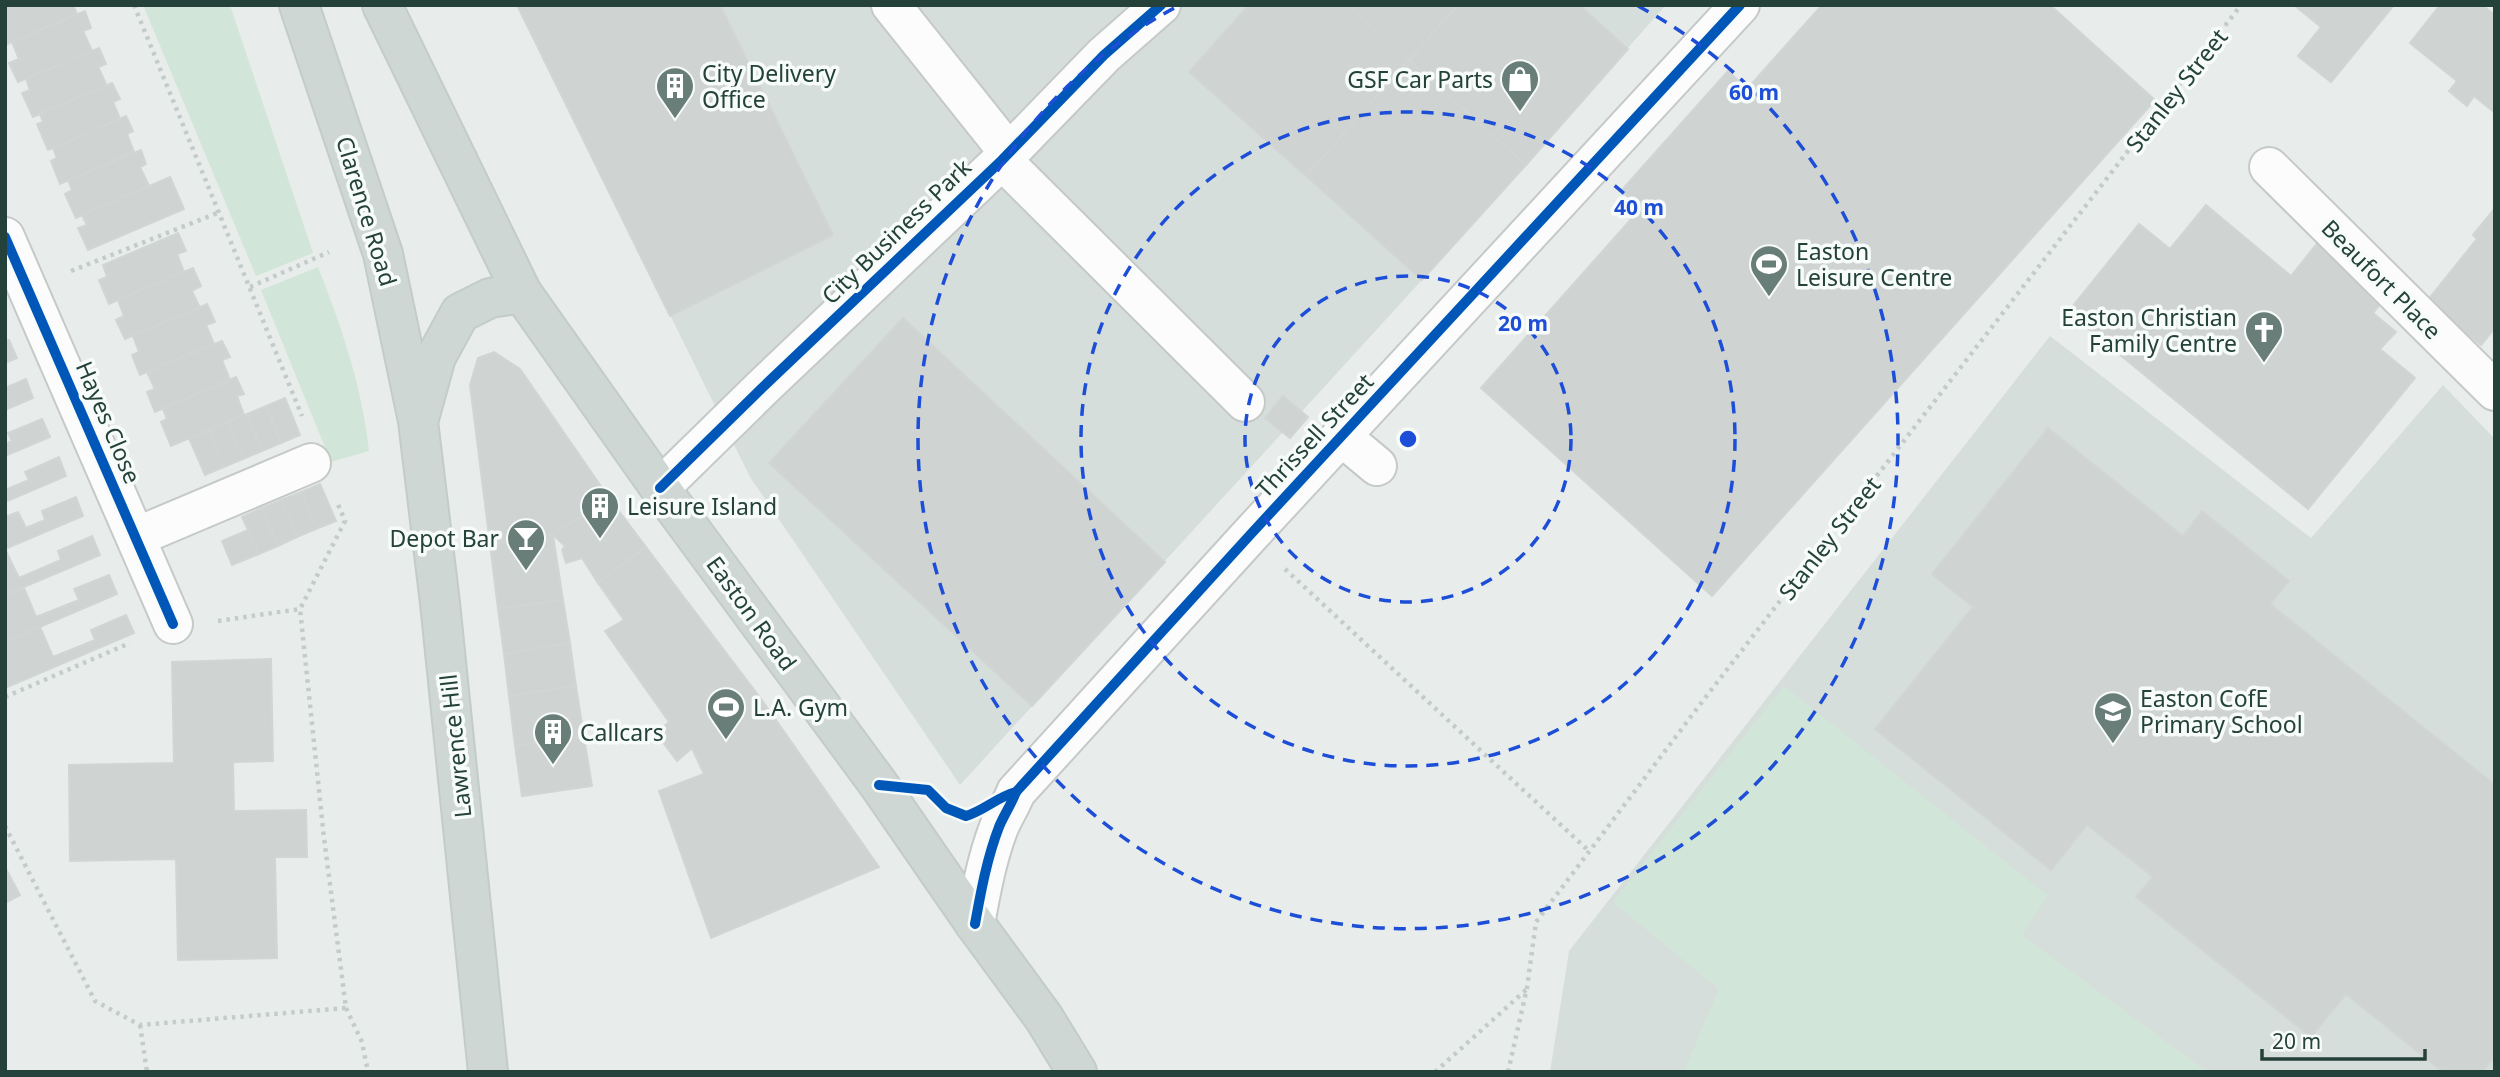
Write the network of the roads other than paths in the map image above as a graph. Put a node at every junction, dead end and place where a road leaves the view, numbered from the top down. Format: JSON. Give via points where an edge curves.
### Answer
{"nodes":[{"id":1,"x":299,"y":5,"type":"edge"},
{"id":2,"x":382,"y":5,"type":"edge"},
{"id":3,"x":891,"y":5,"type":"edge"},
{"id":4,"x":1161,"y":5,"type":"edge"},
{"id":5,"x":1740,"y":5,"type":"edge"},
{"id":6,"x":1006,"y":156,"type":"junction"},
{"id":7,"x":2269,"y":167,"type":"dead end"},
{"id":8,"x":5,"y":237,"type":"edge"},
{"id":9,"x":522,"y":293,"type":"junction"},
{"id":10,"x":2495,"y":391,"type":"edge"},
{"id":11,"x":1245,"y":402,"type":"dead end"},
{"id":12,"x":418,"y":421,"type":"junction"},
{"id":13,"x":1342,"y":436,"type":"junction"},
{"id":14,"x":311,"y":463,"type":"dead end"},
{"id":15,"x":1377,"y":466,"type":"dead end"},
{"id":16,"x":660,"y":488,"type":"junction"},
{"id":17,"x":136,"y":537,"type":"junction"},
{"id":18,"x":173,"y":624,"type":"road end"},
{"id":19,"x":975,"y":924,"type":"junction"},
{"id":20,"x":488,"y":1072,"type":"edge"},
{"id":21,"x":1077,"y":1072,"type":"edge"}],
"edges":[{"from":1,"to":12,"type":"main road","name":"Clarence Road","via":[[383,254]]},
{"from":2,"to":9,"type":"main road"},
{"from":3,"to":6,"type":"street"},
{"from":4,"to":6,"type":"street","name":"City Business Park","via":[[1104,55]]},
{"from":5,"to":13,"type":"street","name":"Thrissell Street"},
{"from":6,"to":11,"type":"street"},
{"from":6,"to":16,"type":"street","name":"City Business Park"},
{"from":7,"to":10,"type":"street","name":"Beaufort Place"},
{"from":8,"to":17,"type":"street","name":"Hayes Close"},
{"from":9,"to":12,"type":"main road","via":[[490,298],[460,313],[436,357]]},
{"from":9,"to":16,"type":"main road","name":"Easton Road"},
{"from":12,"to":20,"type":"main road","name":"Lawrence Hill"},
{"from":13,"to":15,"type":"street"},
{"from":13,"to":19,"type":"street","name":"Thrissell Street","via":[[1016,792],[1000,823],[986,868]]},
{"from":14,"to":17,"type":"street"},
{"from":16,"to":19,"type":"main road","name":"Easton Road","via":[[879,785]]},
{"from":17,"to":18,"type":"street","name":"Hayes Close"},
{"from":19,"to":21,"type":"main road","name":"Easton Road"}]}
